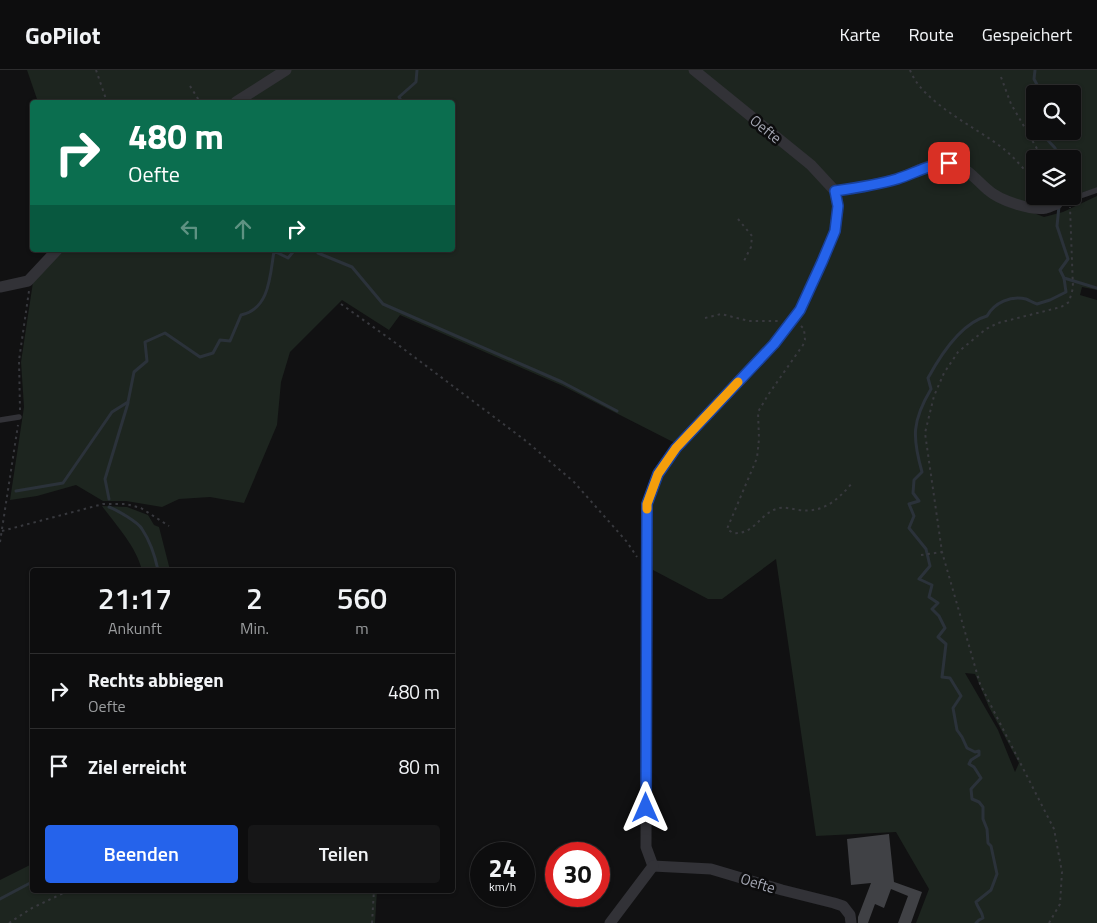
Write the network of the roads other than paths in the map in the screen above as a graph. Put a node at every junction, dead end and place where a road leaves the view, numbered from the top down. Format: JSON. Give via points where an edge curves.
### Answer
{"nodes":[{"id":1,"x":286,"y":70,"type":"edge"},
{"id":2,"x":694,"y":70,"type":"edge"},
{"id":3,"x":239,"y":100,"type":"edge"},
{"id":4,"x":1097,"y":190,"type":"edge"},
{"id":5,"x":835,"y":191,"type":"junction"},
{"id":6,"x":1081,"y":195,"type":"edge"},
{"id":7,"x":1054,"y":205,"type":"edge"},
{"id":8,"x":55,"y":252,"type":"edge"},
{"id":9,"x":0,"y":287,"type":"edge"},
{"id":10,"x":19,"y":417,"type":"road end"},
{"id":11,"x":0,"y":420,"type":"edge"},
{"id":12,"x":653,"y":866,"type":"junction"},
{"id":13,"x":610,"y":923,"type":"edge"},
{"id":14,"x":851,"y":923,"type":"edge"}],
"edges":[{"from":1,"to":3,"type":"street"},
{"from":2,"to":5,"type":"street","name":"Oefte","via":[[811,165]]},
{"from":4,"to":6,"type":"lane"},
{"from":5,"to":7,"type":"street","via":[[877,184],[936,164],[949,163],[967,171],[1001,199],[1036,208]]},
{"from":5,"to":12,"type":"street","via":[[838,206],[835,231],[800,310],[774,344],[676,448],[658,474],[647,504],[646,847]]},
{"from":8,"to":9,"type":"street","via":[[28,281]]},
{"from":10,"to":11,"type":"lane"},
{"from":12,"to":13,"type":"street"},
{"from":12,"to":14,"type":"street","name":"Oefte","via":[[711,869],[834,903],[843,906],[850,915]]}]}
